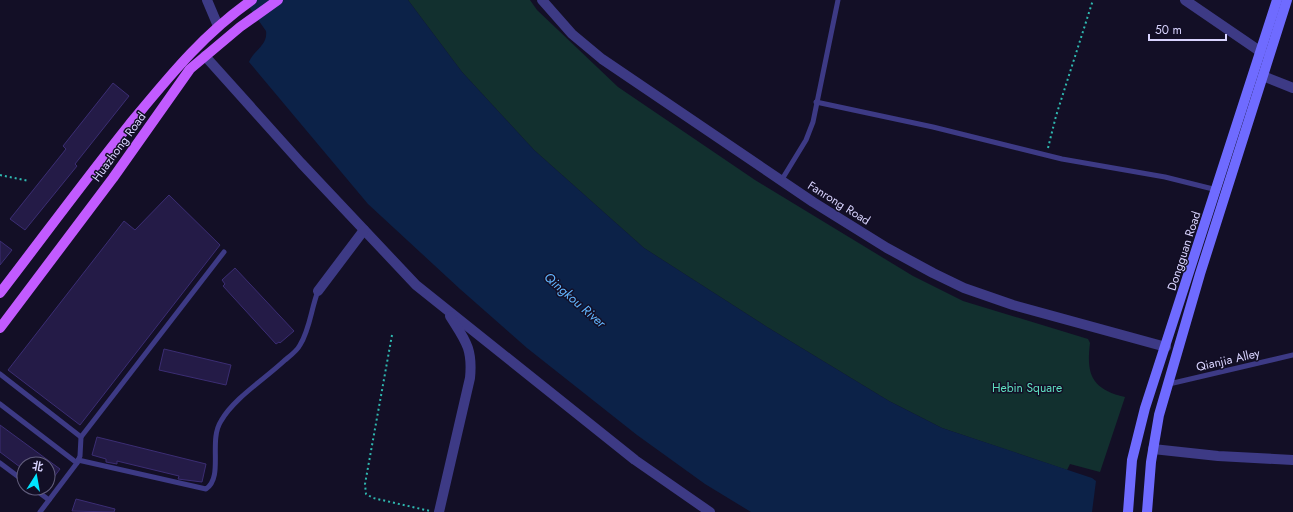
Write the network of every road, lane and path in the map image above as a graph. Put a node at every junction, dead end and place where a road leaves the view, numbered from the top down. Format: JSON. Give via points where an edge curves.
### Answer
{"nodes":[{"id":1,"x":207,"y":0,"type":"edge"},
{"id":2,"x":252,"y":0,"type":"edge"},
{"id":3,"x":278,"y":0,"type":"edge"},
{"id":4,"x":542,"y":0,"type":"edge"},
{"id":5,"x":838,"y":0,"type":"edge"},
{"id":6,"x":1093,"y":0,"type":"edge"},
{"id":7,"x":1185,"y":0,"type":"edge"},
{"id":8,"x":1277,"y":0,"type":"edge"},
{"id":9,"x":1288,"y":0,"type":"edge"},
{"id":10,"x":218,"y":26,"type":"junction"},
{"id":11,"x":1261,"y":52,"type":"junction"},
{"id":12,"x":205,"y":56,"type":"junction"},
{"id":13,"x":1263,"y":76,"type":"junction"},
{"id":14,"x":1293,"y":88,"type":"edge"},
{"id":15,"x":816,"y":102,"type":"junction"},
{"id":16,"x":1046,"y":155,"type":"junction"},
{"id":17,"x":0,"y":175,"type":"edge"},
{"id":18,"x":29,"y":181,"type":"dead end"},
{"id":19,"x":781,"y":181,"type":"junction"},
{"id":20,"x":1217,"y":190,"type":"junction"},
{"id":21,"x":364,"y":230,"type":"junction"},
{"id":22,"x":224,"y":252,"type":"dead end"},
{"id":23,"x":318,"y":291,"type":"joint"},
{"id":24,"x":0,"y":293,"type":"edge"},
{"id":25,"x":446,"y":309,"type":"junction"},
{"id":26,"x":0,"y":328,"type":"edge"},
{"id":27,"x":392,"y":335,"type":"dead end"},
{"id":28,"x":1166,"y":347,"type":"junction"},
{"id":29,"x":1293,"y":355,"type":"edge"},
{"id":30,"x":0,"y":374,"type":"edge"},
{"id":31,"x":1168,"y":384,"type":"junction"},
{"id":32,"x":0,"y":404,"type":"edge"},
{"id":33,"x":81,"y":437,"type":"junction"},
{"id":34,"x":1153,"y":449,"type":"junction"},
{"id":35,"x":1293,"y":460,"type":"edge"},
{"id":36,"x":77,"y":462,"type":"junction"},
{"id":37,"x":0,"y":463,"type":"edge"},
{"id":38,"x":16,"y":475,"type":"edge"},
{"id":39,"x":44,"y":496,"type":"edge"},
{"id":40,"x":49,"y":500,"type":"junction"},
{"id":41,"x":40,"y":512,"type":"edge"},
{"id":42,"x":436,"y":512,"type":"edge"},
{"id":43,"x":439,"y":512,"type":"edge"},
{"id":44,"x":710,"y":512,"type":"edge"},
{"id":45,"x":1128,"y":512,"type":"edge"},
{"id":46,"x":1147,"y":512,"type":"edge"}],
"edges":[{"from":1,"to":10,"type":"street"},
{"from":2,"to":10,"type":"main road","name":"Huazhong Road"},
{"from":3,"to":12,"type":"main road","name":"Huazhong Road"},
{"from":4,"to":19,"type":"street","name":"Fanrong Road","via":[[572,34],[602,59]]},
{"from":5,"to":15,"type":"lane"},
{"from":6,"to":16,"type":"path"},
{"from":7,"to":11,"type":"street"},
{"from":8,"to":11,"type":"main road","name":"Dongguan Road"},
{"from":9,"to":13,"type":"main road","name":"Dongguan Road"},
{"from":10,"to":24,"type":"main road","name":"Huazhong Road","via":[[179,64],[97,165]]},
{"from":11,"to":20,"type":"main road","name":"Dongguan Road"},
{"from":12,"to":21,"type":"street"},
{"from":12,"to":26,"type":"main road","name":"Huazhong Road","via":[[190,69],[114,178]]},
{"from":13,"to":14,"type":"street"},
{"from":13,"to":31,"type":"main road","name":"Dongguan Road"},
{"from":15,"to":16,"type":"lane"},
{"from":15,"to":19,"type":"lane","via":[[813,122],[806,140]]},
{"from":16,"to":20,"type":"lane","via":[[1165,177]]},
{"from":17,"to":18,"type":"path"},
{"from":19,"to":28,"type":"street","name":"Fanrong Road","via":[[913,263],[964,288],[1013,305]]},
{"from":20,"to":28,"type":"main road","name":"Dongguan Road"},
{"from":21,"to":23,"type":"street"},
{"from":21,"to":25,"type":"street","via":[[408,278]]},
{"from":22,"to":33,"type":"lane"},
{"from":23,"to":36,"type":"lane","via":[[309,326],[300,346],[234,404],[220,422],[214,449],[215,478],[206,490]]},
{"from":25,"to":43,"type":"street","via":[[470,348],[472,362]]},
{"from":25,"to":44,"type":"street","via":[[635,460]]},
{"from":27,"to":42,"type":"path","via":[[365,484],[366,494],[373,498]]},
{"from":28,"to":45,"type":"main road","name":"Dongguan Road","via":[[1132,460]]},
{"from":29,"to":31,"type":"lane","name":"Qianjia Alley"},
{"from":30,"to":33,"type":"lane"},
{"from":31,"to":34,"type":"main road","name":"Dongguan Road","via":[[1158,415]]},
{"from":32,"to":36,"type":"lane"},
{"from":33,"to":36,"type":"lane"},
{"from":34,"to":35,"type":"street"},
{"from":34,"to":46,"type":"main road","name":"Dongguan Road"},
{"from":36,"to":40,"type":"lane"},
{"from":37,"to":38,"type":"lane"},
{"from":39,"to":40,"type":"lane"},
{"from":40,"to":41,"type":"lane"}]}
